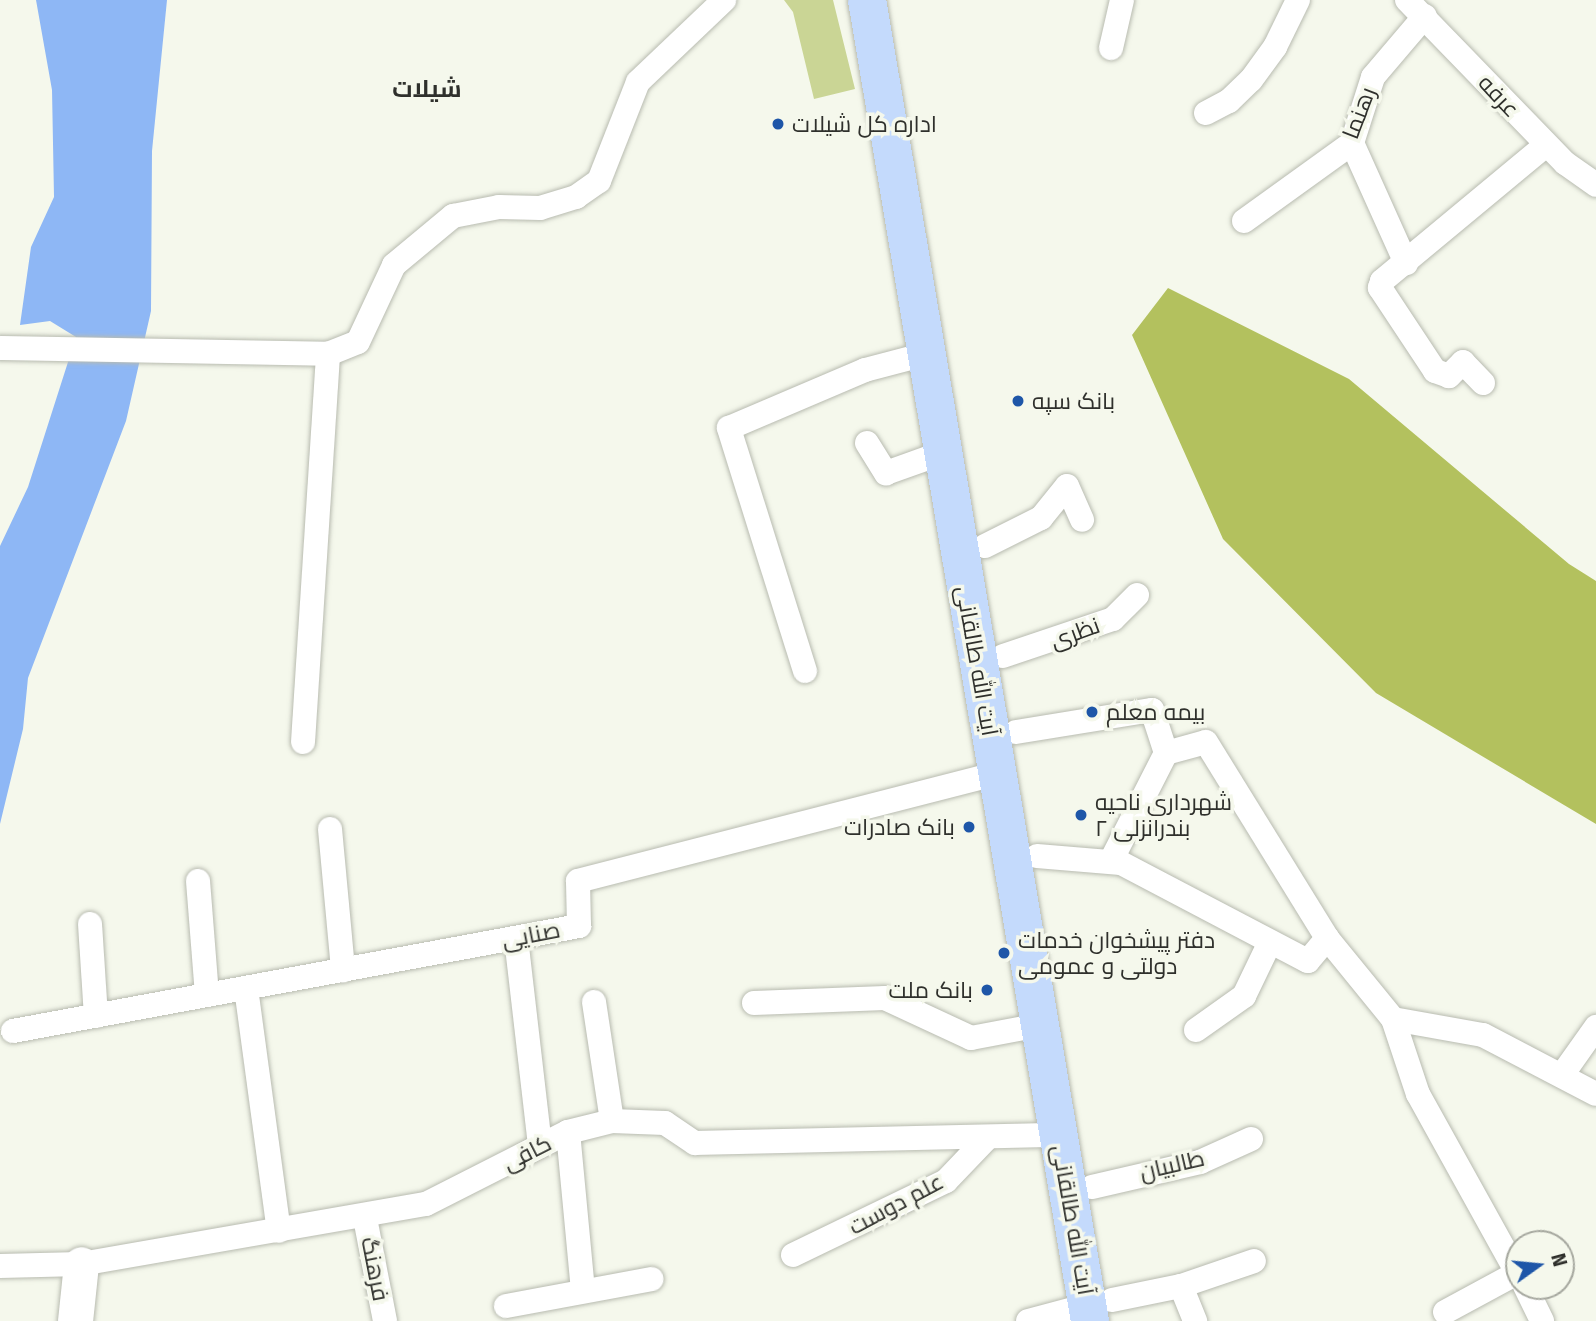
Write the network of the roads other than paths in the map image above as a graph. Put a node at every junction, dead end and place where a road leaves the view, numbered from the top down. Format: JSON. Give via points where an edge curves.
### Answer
{"nodes":[{"id":1,"x":724,"y":0,"type":"edge"},
{"id":2,"x":867,"y":0,"type":"edge"},
{"id":3,"x":892,"y":0,"type":"edge"},
{"id":4,"x":1122,"y":0,"type":"edge"},
{"id":5,"x":1298,"y":0,"type":"edge"},
{"id":6,"x":1416,"y":8,"type":"edge"},
{"id":7,"x":1111,"y":48,"type":"dead end"},
{"id":8,"x":1206,"y":113,"type":"dead end"},
{"id":9,"x":1352,"y":143,"type":"junction"},
{"id":10,"x":1546,"y":145,"type":"junction"},
{"id":11,"x":1596,"y":185,"type":"edge"},
{"id":12,"x":1244,"y":221,"type":"dead end"},
{"id":13,"x":1406,"y":263,"type":"junction"},
{"id":14,"x":0,"y":348,"type":"edge"},
{"id":15,"x":328,"y":354,"type":"junction"},
{"id":16,"x":926,"y":354,"type":"junction"},
{"id":17,"x":1483,"y":383,"type":"dead end"},
{"id":18,"x":867,"y":443,"type":"dead end"},
{"id":19,"x":942,"y":453,"type":"junction"},
{"id":20,"x":1082,"y":520,"type":"dead end"},
{"id":21,"x":985,"y":546,"type":"junction"},
{"id":22,"x":1137,"y":595,"type":"dead end"},
{"id":23,"x":1003,"y":656,"type":"junction"},
{"id":24,"x":805,"y":671,"type":"dead end"},
{"id":25,"x":303,"y":741,"type":"dead end"},
{"id":26,"x":1166,"y":753,"type":"junction"},
{"id":27,"x":1012,"y":758,"type":"junction"},
{"id":28,"x":330,"y":829,"type":"dead end"},
{"id":29,"x":1037,"y":856,"type":"junction"},
{"id":30,"x":1111,"y":861,"type":"junction"},
{"id":31,"x":198,"y":881,"type":"dead end"},
{"id":32,"x":90,"y":924,"type":"dead end"},
{"id":33,"x":516,"y":938,"type":"junction"},
{"id":34,"x":1327,"y":938,"type":"junction"},
{"id":35,"x":1270,"y":942,"type":"junction"},
{"id":36,"x":343,"y":970,"type":"junction"},
{"id":37,"x":246,"y":988,"type":"junction"},
{"id":38,"x":207,"y":995,"type":"junction"},
{"id":39,"x":594,"y":1002,"type":"dead end"},
{"id":40,"x":754,"y":1003,"type":"dead end"},
{"id":41,"x":96,"y":1016,"type":"junction"},
{"id":42,"x":1393,"y":1019,"type":"junction"},
{"id":43,"x":1040,"y":1025,"type":"junction"},
{"id":44,"x":1596,"y":1027,"type":"edge"},
{"id":45,"x":1196,"y":1030,"type":"dead end"},
{"id":46,"x":13,"y":1031,"type":"dead end"},
{"id":47,"x":1562,"y":1075,"type":"junction"},
{"id":48,"x":1596,"y":1094,"type":"edge"},
{"id":49,"x":612,"y":1121,"type":"junction"},
{"id":50,"x":568,"y":1132,"type":"junction"},
{"id":51,"x":1059,"y":1135,"type":"junction"},
{"id":52,"x":988,"y":1137,"type":"junction"},
{"id":53,"x":1251,"y":1139,"type":"dead end"},
{"id":54,"x":540,"y":1146,"type":"junction"},
{"id":55,"x":1092,"y":1187,"type":"junction"},
{"id":56,"x":366,"y":1218,"type":"junction"},
{"id":57,"x":279,"y":1231,"type":"junction"},
{"id":58,"x":1505,"y":1251,"type":"edge"},
{"id":59,"x":793,"y":1255,"type":"dead end"},
{"id":60,"x":1254,"y":1261,"type":"dead end"},
{"id":61,"x":81,"y":1264,"type":"junction"},
{"id":62,"x":0,"y":1266,"type":"edge"},
{"id":63,"x":652,"y":1279,"type":"dead end"},
{"id":64,"x":1505,"y":1285,"type":"edge"},
{"id":65,"x":1181,"y":1286,"type":"junction"},
{"id":66,"x":583,"y":1290,"type":"junction"},
{"id":67,"x":1531,"y":1300,"type":"edge"},
{"id":68,"x":506,"y":1306,"type":"dead end"},
{"id":69,"x":1101,"y":1312,"type":"edge"},
{"id":70,"x":1445,"y":1312,"type":"dead end"},
{"id":71,"x":75,"y":1321,"type":"edge"},
{"id":72,"x":385,"y":1321,"type":"edge"},
{"id":73,"x":1028,"y":1321,"type":"edge"},
{"id":74,"x":1195,"y":1321,"type":"edge"},
{"id":75,"x":1542,"y":1321,"type":"edge"}],
"edges":[{"from":1,"to":15,"type":"street","via":[[638,82],[599,181],[576,197],[540,208],[499,206],[453,216],[394,265],[358,342]]},
{"from":2,"to":16,"type":"main road","name":"آیت الله طالقانی"},
{"from":3,"to":21,"type":"main road","name":"آیت الله طالقانی"},
{"from":4,"to":7,"type":"street"},
{"from":5,"to":8,"type":"street","via":[[1275,47],[1251,80],[1229,101]]},
{"from":6,"to":9,"type":"street","name":"رهنما","via":[[1373,77]]},
{"from":6,"to":10,"type":"street","name":"عرفه"},
{"from":9,"to":12,"type":"street","name":"رهنما"},
{"from":9,"to":13,"type":"street"},
{"from":10,"to":11,"type":"street","name":"عرفه"},
{"from":10,"to":13,"type":"street"},
{"from":13,"to":17,"type":"street","via":[[1382,281],[1385,296],[1435,371],[1449,376],[1463,362]]},
{"from":14,"to":15,"type":"street"},
{"from":15,"to":25,"type":"street"},
{"from":16,"to":19,"type":"main road","name":"آیت الله طالقانی"},
{"from":16,"to":24,"type":"street","via":[[864,370],[729,428]]},
{"from":18,"to":19,"type":"street","via":[[886,473]]},
{"from":19,"to":27,"type":"main road","name":"آیت الله طالقانی"},
{"from":20,"to":21,"type":"street","via":[[1067,486],[1041,518]]},
{"from":21,"to":23,"type":"main road","name":"آیت الله طالقانی"},
{"from":22,"to":23,"type":"street","name":"نظری","via":[[1113,619]]},
{"from":23,"to":27,"type":"main road","name":"آیت الله طالقانی"},
{"from":26,"to":27,"type":"street","via":[[1152,710]]},
{"from":26,"to":30,"type":"street"},
{"from":26,"to":34,"type":"street","via":[[1206,742]]},
{"from":27,"to":29,"type":"main road","name":"آیت الله طالقانی"},
{"from":27,"to":33,"type":"street","name":"صنایی","via":[[578,881],[579,926]]},
{"from":27,"to":43,"type":"main road","name":"آیت الله طالقانی"},
{"from":28,"to":36,"type":"street"},
{"from":29,"to":30,"type":"street"},
{"from":29,"to":55,"type":"main road","name":"آیت الله طالقانی"},
{"from":30,"to":35,"type":"street"},
{"from":31,"to":38,"type":"street"},
{"from":32,"to":41,"type":"street"},
{"from":33,"to":36,"type":"street","name":"صنایی"},
{"from":33,"to":54,"type":"street"},
{"from":34,"to":35,"type":"street","via":[[1308,961]]},
{"from":34,"to":42,"type":"street"},
{"from":35,"to":45,"type":"street","via":[[1244,996]]},
{"from":36,"to":37,"type":"street","name":"صنایی"},
{"from":37,"to":38,"type":"street","name":"صنایی"},
{"from":37,"to":57,"type":"street"},
{"from":38,"to":41,"type":"street","name":"صنایی"},
{"from":39,"to":49,"type":"street"},
{"from":40,"to":43,"type":"street","via":[[886,998],[971,1038]]},
{"from":41,"to":46,"type":"street","name":"صنایی"},
{"from":42,"to":47,"type":"street","via":[[1483,1035]]},
{"from":42,"to":58,"type":"street","via":[[1418,1094]]},
{"from":43,"to":51,"type":"main road","name":"آیت الله طالقانی"},
{"from":44,"to":47,"type":"street"},
{"from":47,"to":48,"type":"street"},
{"from":49,"to":50,"type":"street","name":"کافی"},
{"from":49,"to":52,"type":"street","name":"کافی","via":[[665,1124],[695,1143]]},
{"from":50,"to":54,"type":"street","name":"کافی"},
{"from":50,"to":66,"type":"street"},
{"from":51,"to":52,"type":"street","name":"کافی"},
{"from":51,"to":69,"type":"main road","name":"آیت الله طالقانی"},
{"from":52,"to":59,"type":"street","name":"علم دوست","via":[[946,1181]]},
{"from":53,"to":55,"type":"street","name":"طالبیان","via":[[1200,1162]]},
{"from":54,"to":56,"type":"street","name":"کافی","via":[[426,1204]]},
{"from":55,"to":69,"type":"main road","name":"آیت الله طالقانی"},
{"from":56,"to":57,"type":"street","name":"کافی"},
{"from":56,"to":72,"type":"street","name":"فرهنگ"},
{"from":57,"to":61,"type":"street","name":"کافی"},
{"from":60,"to":65,"type":"street"},
{"from":61,"to":62,"type":"street","name":"کافی"},
{"from":61,"to":71,"type":"street"},
{"from":63,"to":66,"type":"street"},
{"from":64,"to":70,"type":"street"},
{"from":65,"to":69,"type":"street"},
{"from":65,"to":74,"type":"street"},
{"from":66,"to":68,"type":"street"},
{"from":67,"to":75,"type":"street"},
{"from":69,"to":73,"type":"street"}]}
